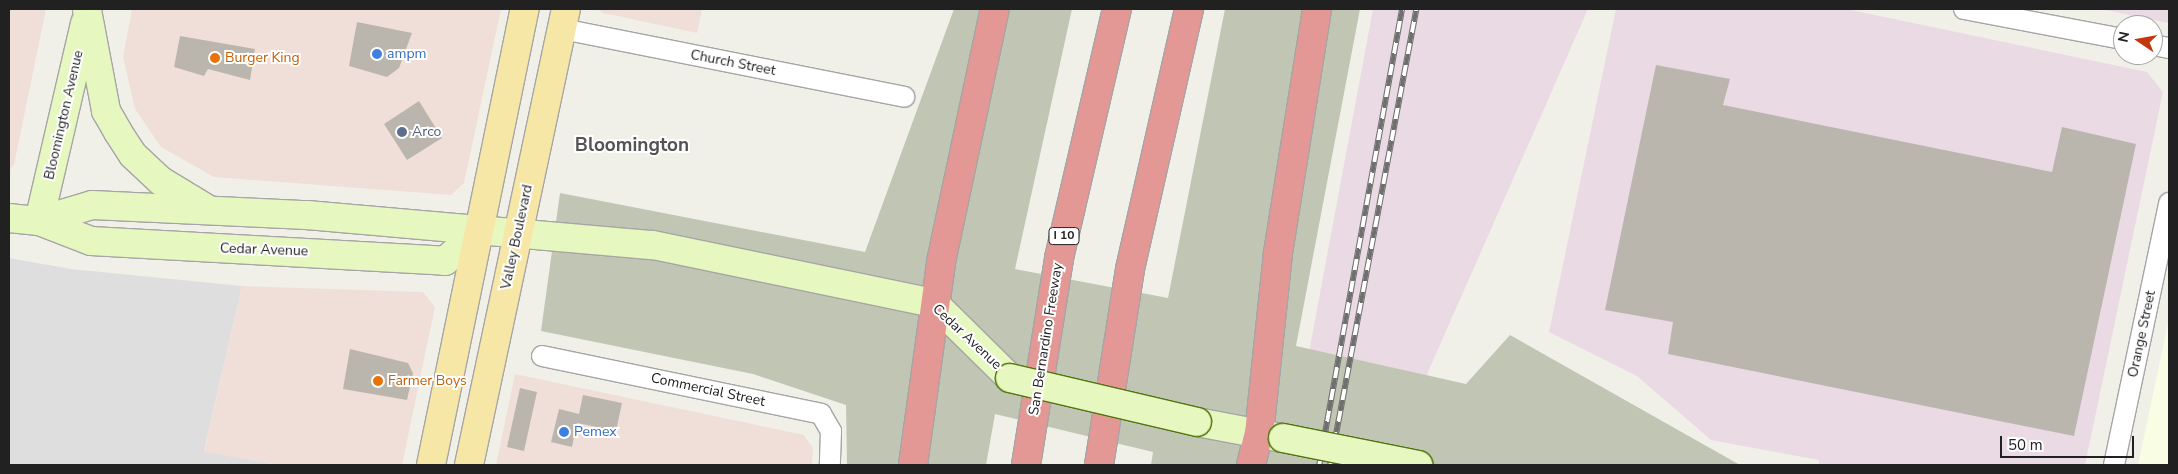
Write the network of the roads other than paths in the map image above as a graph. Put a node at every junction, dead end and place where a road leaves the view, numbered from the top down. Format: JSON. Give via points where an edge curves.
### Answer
{"nodes":[{"id":1,"x":88,"y":9,"type":"edge"},
{"id":2,"x":525,"y":9,"type":"edge"},
{"id":3,"x":995,"y":9,"type":"edge"},
{"id":4,"x":1118,"y":9,"type":"edge"},
{"id":5,"x":1188,"y":9,"type":"edge"},
{"id":6,"x":1317,"y":9,"type":"edge"},
{"id":7,"x":1964,"y":9,"type":"edge"},
{"id":8,"x":564,"y":19,"type":"edge"},
{"id":9,"x":2113,"y":37,"type":"edge"},
{"id":10,"x":904,"y":97,"type":"dead end"},
{"id":11,"x":2169,"y":204,"type":"edge"},
{"id":12,"x":211,"y":211,"type":"junction"},
{"id":13,"x":9,"y":218,"type":"edge"},
{"id":14,"x":39,"y":221,"type":"junction"},
{"id":15,"x":480,"y":229,"type":"junction"},
{"id":16,"x":518,"y":231,"type":"junction"},
{"id":17,"x":934,"y":303,"type":"junction"},
{"id":18,"x":542,"y":356,"type":"dead end"},
{"id":19,"x":1271,"y":436,"type":"junction"},
{"id":20,"x":431,"y":465,"type":"edge"},
{"id":21,"x":469,"y":465,"type":"edge"},
{"id":22,"x":830,"y":465,"type":"edge"},
{"id":23,"x":913,"y":465,"type":"edge"},
{"id":24,"x":1026,"y":465,"type":"edge"},
{"id":25,"x":1099,"y":465,"type":"edge"},
{"id":26,"x":1251,"y":465,"type":"edge"},
{"id":27,"x":1418,"y":465,"type":"edge"},
{"id":28,"x":2114,"y":465,"type":"edge"}],
"edges":[{"from":1,"to":12,"type":"main road","via":[[106,111],[118,132],[133,155],[161,181]]},
{"from":1,"to":14,"type":"main road","name":"Bloomington Avenue"},
{"from":2,"to":15,"type":"main road"},
{"from":3,"to":17,"type":"highway","via":[[957,177]]},
{"from":4,"to":24,"type":"highway","name":"San Bernardino Freeway","number":"I 10","via":[[1059,258]]},
{"from":5,"to":25,"type":"highway","via":[[1130,269]]},
{"from":6,"to":19,"type":"highway","via":[[1278,253]]},
{"from":7,"to":9,"type":"street"},
{"from":8,"to":10,"type":"street","name":"Church Street"},
{"from":8,"to":16,"type":"main road","name":"Valley Boulevard"},
{"from":11,"to":28,"type":"street","name":"Orange Street"},
{"from":12,"to":14,"type":"main road","name":"Cedar Avenue","via":[[92,205]]},
{"from":12,"to":15,"type":"main road","name":"Cedar Avenue"},
{"from":13,"to":14,"type":"main road","name":"Cedar Avenue"},
{"from":14,"to":15,"type":"main road","name":"Cedar Avenue","via":[[91,242],[445,261]]},
{"from":15,"to":16,"type":"main road","name":"Cedar Avenue"},
{"from":15,"to":20,"type":"main road"},
{"from":16,"to":17,"type":"main road","name":"Cedar Avenue","via":[[653,245]]},
{"from":16,"to":21,"type":"main road","name":"Valley Boulevard"},
{"from":17,"to":19,"type":"main road","name":"Cedar Avenue","bridge":true,"via":[[1010,378]]},
{"from":17,"to":23,"type":"highway"},
{"from":18,"to":22,"type":"street","name":"Commercial Street","via":[[821,414],[831,432]]},
{"from":19,"to":26,"type":"highway"},
{"from":19,"to":27,"type":"main road","name":"Cedar Avenue","bridge":true}]}
